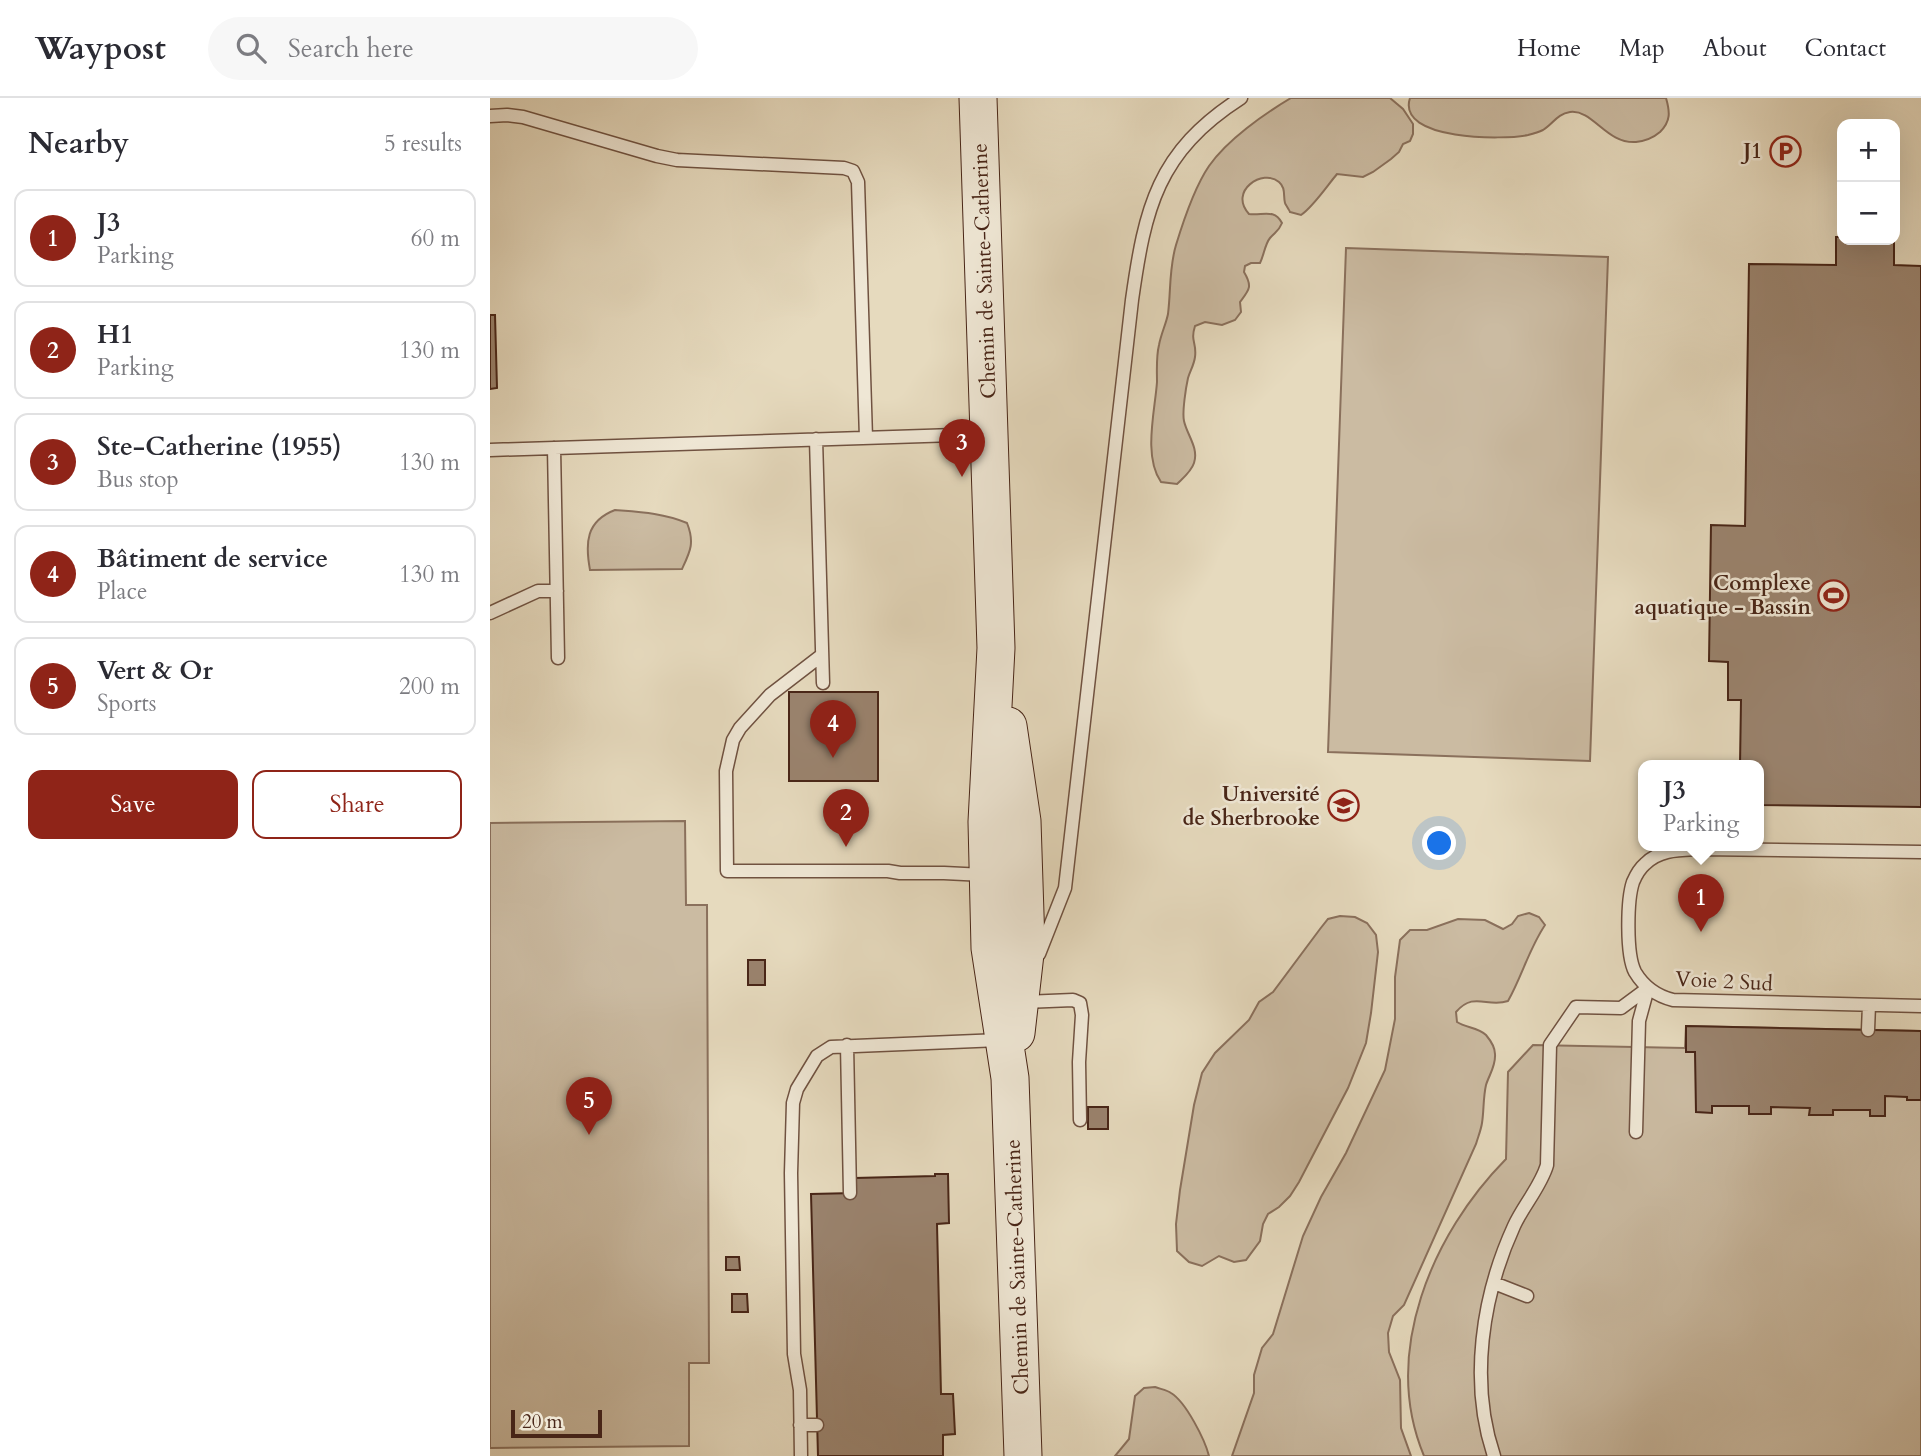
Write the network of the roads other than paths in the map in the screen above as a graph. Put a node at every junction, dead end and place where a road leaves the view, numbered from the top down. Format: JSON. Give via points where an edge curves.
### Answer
{"nodes":[{"id":1,"x":1241,"y":98,"type":"edge"},
{"id":2,"x":978,"y":100,"type":"edge"},
{"id":3,"x":490,"y":116,"type":"edge"},
{"id":4,"x":989,"y":434,"type":"junction"},
{"id":5,"x":866,"y":438,"type":"junction"},
{"id":6,"x":816,"y":439,"type":"junction"},
{"id":7,"x":554,"y":448,"type":"junction"},
{"id":8,"x":490,"y":450,"type":"edge"},
{"id":9,"x":557,"y":591,"type":"junction"},
{"id":10,"x":490,"y":613,"type":"edge"},
{"id":11,"x":996,"y":648,"type":"junction"},
{"id":12,"x":822,"y":656,"type":"junction"},
{"id":13,"x":558,"y":658,"type":"dead end"},
{"id":14,"x":823,"y":683,"type":"dead end"},
{"id":15,"x":1764,"y":850,"type":"edge"},
{"id":16,"x":1668,"y":851,"type":"edge"},
{"id":17,"x":1921,"y":852,"type":"edge"},
{"id":18,"x":988,"y":876,"type":"junction"},
{"id":19,"x":1648,"y":988,"type":"junction"},
{"id":20,"x":1009,"y":1003,"type":"junction"},
{"id":21,"x":1869,"y":1005,"type":"junction"},
{"id":22,"x":1921,"y":1006,"type":"edge"},
{"id":23,"x":1868,"y":1030,"type":"dead end"},
{"id":24,"x":1009,"y":1040,"type":"junction"},
{"id":25,"x":847,"y":1045,"type":"junction"},
{"id":26,"x":1080,"y":1120,"type":"dead end"},
{"id":27,"x":1636,"y":1132,"type":"dead end"},
{"id":28,"x":850,"y":1193,"type":"dead end"},
{"id":29,"x":1494,"y":1283,"type":"junction"},
{"id":30,"x":1527,"y":1296,"type":"dead end"},
{"id":31,"x":800,"y":1425,"type":"junction"},
{"id":32,"x":817,"y":1425,"type":"dead end"},
{"id":33,"x":801,"y":1456,"type":"edge"},
{"id":34,"x":1023,"y":1456,"type":"edge"},
{"id":35,"x":1494,"y":1456,"type":"edge"}],
"edges":[{"from":1,"to":20,"type":"lane","via":[[1200,130],[1176,157],[1154,195],[1144,227],[1065,888]]},
{"from":2,"to":4,"type":"main road","name":"Chemin de Sainte-Catherine"},
{"from":3,"to":5,"type":"lane","via":[[523,117],[677,160],[853,171],[858,182]]},
{"from":4,"to":5,"type":"lane"},
{"from":4,"to":11,"type":"main road","name":"Chemin de Sainte-Catherine"},
{"from":5,"to":6,"type":"lane"},
{"from":6,"to":7,"type":"lane"},
{"from":6,"to":12,"type":"lane"},
{"from":7,"to":8,"type":"lane"},
{"from":7,"to":9,"type":"lane"},
{"from":9,"to":10,"type":"lane","via":[[538,591]]},
{"from":9,"to":13,"type":"lane"},
{"from":11,"to":18,"type":"main road","name":"Chemin de Sainte-Catherine"},
{"from":11,"to":20,"type":"main road","name":"Chemin de Sainte-Catherine","via":[[1022,821],[1026,945]]},
{"from":12,"to":14,"type":"lane"},
{"from":12,"to":18,"type":"lane","via":[[770,695],[733,740],[726,771],[727,871]]},
{"from":15,"to":17,"type":"lane","name":"Voie 2 Sud"},
{"from":16,"to":19,"type":"lane","name":"Voie 2 Sud","via":[[1644,864],[1631,890],[1630,956],[1636,974]]},
{"from":18,"to":20,"type":"main road","name":"Chemin de Sainte-Catherine","via":[[990,948]]},
{"from":19,"to":21,"type":"lane","name":"Voie 2 Sud","via":[[1664,998],[1683,1001]]},
{"from":19,"to":27,"type":"lane","via":[[1639,1021]]},
{"from":19,"to":29,"type":"lane","via":[[1621,1008],[1576,1007],[1550,1045],[1546,1165],[1515,1223]]},
{"from":20,"to":24,"type":"main road","name":"Chemin de Sainte-Catherine"},
{"from":20,"to":26,"type":"lane","via":[[1080,1003]]},
{"from":21,"to":22,"type":"lane","name":"Voie 2 Sud"},
{"from":21,"to":23,"type":"lane"},
{"from":24,"to":25,"type":"lane"},
{"from":24,"to":34,"type":"main road","name":"Chemin de Sainte-Catherine"},
{"from":25,"to":28,"type":"lane"},
{"from":25,"to":31,"type":"lane","via":[[831,1047],[817,1056],[793,1103],[794,1354]]},
{"from":29,"to":30,"type":"lane"},
{"from":29,"to":35,"type":"lane","via":[[1485,1322],[1482,1384]]},
{"from":31,"to":32,"type":"lane"},
{"from":31,"to":33,"type":"lane"}]}
